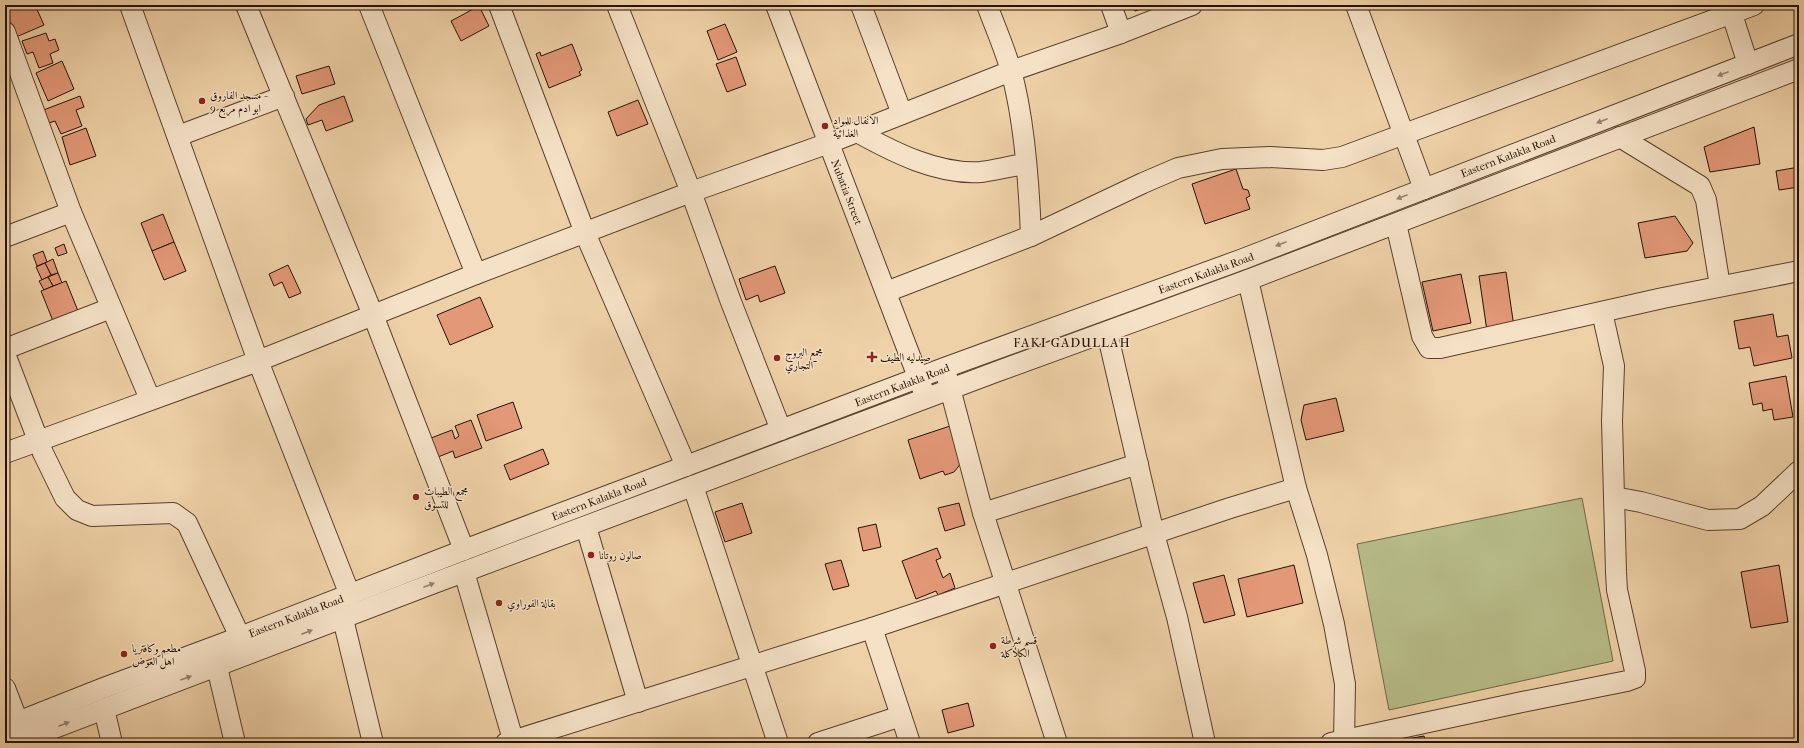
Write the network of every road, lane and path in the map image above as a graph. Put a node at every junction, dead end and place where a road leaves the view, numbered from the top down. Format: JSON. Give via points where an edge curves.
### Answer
{"nodes":[{"id":1,"x":130,"y":5,"type":"edge"},
{"id":2,"x":246,"y":5,"type":"edge"},
{"id":3,"x":368,"y":5,"type":"edge"},
{"id":4,"x":499,"y":5,"type":"edge"},
{"id":5,"x":617,"y":5,"type":"edge"},
{"id":6,"x":776,"y":5,"type":"edge"},
{"id":7,"x":861,"y":5,"type":"edge"},
{"id":8,"x":987,"y":5,"type":"edge"},
{"id":9,"x":1111,"y":5,"type":"edge"},
{"id":10,"x":1192,"y":5,"type":"edge"},
{"id":11,"x":1356,"y":5,"type":"edge"},
{"id":12,"x":1754,"y":5,"type":"edge"},
{"id":13,"x":1731,"y":9,"type":"edge"},
{"id":14,"x":5,"y":32,"type":"edge"},
{"id":15,"x":1121,"y":32,"type":"junction"},
{"id":16,"x":1799,"y":44,"type":"edge"},
{"id":17,"x":1748,"y":64,"type":"junction"},
{"id":18,"x":1799,"y":70,"type":"edge"},
{"id":19,"x":1011,"y":71,"type":"junction"},
{"id":20,"x":284,"y":96,"type":"junction"},
{"id":21,"x":902,"y":114,"type":"junction"},
{"id":22,"x":857,"y":132,"type":"junction"},
{"id":23,"x":1405,"y":134,"type":"junction"},
{"id":24,"x":178,"y":136,"type":"junction"},
{"id":25,"x":1620,"y":137,"type":"junction"},
{"id":26,"x":828,"y":143,"type":"junction"},
{"id":27,"x":1026,"y":164,"type":"junction"},
{"id":28,"x":1424,"y":189,"type":"junction"},
{"id":29,"x":691,"y":192,"type":"junction"},
{"id":30,"x":71,"y":212,"type":"junction"},
{"id":31,"x":1396,"y":224,"type":"junction"},
{"id":32,"x":585,"y":233,"type":"junction"},
{"id":33,"x":1031,"y":236,"type":"junction"},
{"id":34,"x":5,"y":237,"type":"edge"},
{"id":35,"x":1799,"y":271,"type":"edge"},
{"id":36,"x":476,"y":274,"type":"junction"},
{"id":37,"x":1248,"y":280,"type":"junction"},
{"id":38,"x":1720,"y":286,"type":"junction"},
{"id":39,"x":886,"y":292,"type":"junction"},
{"id":40,"x":110,"y":308,"type":"junction"},
{"id":41,"x":1602,"y":312,"type":"junction"},
{"id":42,"x":373,"y":315,"type":"junction"},
{"id":43,"x":1107,"y":332,"type":"junction"},
{"id":44,"x":5,"y":350,"type":"edge"},
{"id":45,"x":5,"y":354,"type":"edge"},
{"id":46,"x":258,"y":362,"type":"junction"},
{"id":47,"x":944,"y":368,"type":"junction"},
{"id":48,"x":919,"y":378,"type":"junction"},
{"id":49,"x":951,"y":389,"type":"junction"},
{"id":50,"x":150,"y":399,"type":"junction"},
{"id":51,"x":926,"y":399,"type":"junction"},
{"id":52,"x":781,"y":430,"type":"junction"},
{"id":53,"x":38,"y":440,"type":"junction"},
{"id":54,"x":5,"y":453,"type":"edge"},
{"id":55,"x":1138,"y":464,"type":"junction"},
{"id":56,"x":686,"y":466,"type":"junction"},
{"id":57,"x":1799,"y":471,"type":"edge"},
{"id":58,"x":693,"y":486,"type":"junction"},
{"id":59,"x":1296,"y":488,"type":"junction"},
{"id":60,"x":1614,"y":497,"type":"junction"},
{"id":61,"x":983,"y":513,"type":"junction"},
{"id":62,"x":586,"y":527,"type":"junction"},
{"id":63,"x":1154,"y":534,"type":"junction"},
{"id":64,"x":464,"y":550,"type":"junction"},
{"id":65,"x":464,"y":572,"type":"junction"},
{"id":66,"x":1005,"y":585,"type":"junction"},
{"id":67,"x":350,"y":595,"type":"junction"},
{"id":68,"x":343,"y":619,"type":"junction"},
{"id":69,"x":872,"y":628,"type":"junction"},
{"id":70,"x":240,"y":637,"type":"junction"},
{"id":71,"x":752,"y":666,"type":"junction"},
{"id":72,"x":217,"y":667,"type":"junction"},
{"id":73,"x":5,"y":688,"type":"edge"},
{"id":74,"x":638,"y":702,"type":"junction"},
{"id":75,"x":104,"y":709,"type":"junction"},
{"id":76,"x":901,"y":716,"type":"junction"},
{"id":77,"x":11,"y":724,"type":"edge"},
{"id":78,"x":511,"y":742,"type":"edge"},
{"id":79,"x":1340,"y":742,"type":"edge"},
{"id":80,"x":15,"y":743,"type":"edge"},
{"id":81,"x":112,"y":743,"type":"edge"},
{"id":82,"x":235,"y":743,"type":"edge"},
{"id":83,"x":373,"y":743,"type":"edge"},
{"id":84,"x":778,"y":743,"type":"edge"},
{"id":85,"x":818,"y":743,"type":"edge"},
{"id":86,"x":910,"y":743,"type":"edge"},
{"id":87,"x":1057,"y":743,"type":"edge"},
{"id":88,"x":1205,"y":743,"type":"edge"}],
"edges":[{"from":1,"to":24,"type":"street"},
{"from":2,"to":20,"type":"street"},
{"from":3,"to":36,"type":"street"},
{"from":4,"to":32,"type":"street"},
{"from":5,"to":29,"type":"street"},
{"from":6,"to":26,"type":"street","name":"Nubatia Street"},
{"from":7,"to":21,"type":"street"},
{"from":8,"to":19,"type":"street"},
{"from":9,"to":15,"type":"street"},
{"from":10,"to":15,"type":"street"},
{"from":11,"to":23,"type":"street"},
{"from":12,"to":13,"type":"street"},
{"from":13,"to":17,"type":"street"},
{"from":13,"to":23,"type":"street"},
{"from":14,"to":30,"type":"street"},
{"from":15,"to":19,"type":"street"},
{"from":16,"to":17,"type":"street","name":"Eastern Kalakla Road"},
{"from":17,"to":28,"type":"street","name":"Eastern Kalakla Road","one_way":true},
{"from":18,"to":25,"type":"street","name":"Eastern Kalakla Road"},
{"from":19,"to":21,"type":"street"},
{"from":19,"to":27,"type":"street"},
{"from":20,"to":24,"type":"street"},
{"from":20,"to":42,"type":"street"},
{"from":21,"to":22,"type":"street"},
{"from":22,"to":26,"type":"street"},
{"from":22,"to":27,"type":"street","via":[[895,153],[958,171],[980,172]]},
{"from":23,"to":28,"type":"street"},
{"from":23,"to":33,"type":"street","via":[[1342,157],[1323,160],[1270,156],[1222,159],[1178,168]]},
{"from":24,"to":46,"type":"street"},
{"from":25,"to":31,"type":"street","name":"Eastern Kalakla Road"},
{"from":25,"to":38,"type":"street","via":[[1700,186],[1706,200]]},
{"from":26,"to":29,"type":"street"},
{"from":26,"to":39,"type":"street","name":"Nubatia Street"},
{"from":27,"to":33,"type":"street"},
{"from":28,"to":47,"type":"street","name":"Eastern Kalakla Road","one_way":true},
{"from":29,"to":32,"type":"street"},
{"from":29,"to":52,"type":"street"},
{"from":30,"to":34,"type":"street"},
{"from":30,"to":40,"type":"street"},
{"from":31,"to":37,"type":"street","name":"Eastern Kalakla Road"},
{"from":31,"to":41,"type":"street","via":[[1422,336],[1429,348],[1440,348]]},
{"from":32,"to":36,"type":"street"},
{"from":32,"to":56,"type":"street"},
{"from":33,"to":39,"type":"street"},
{"from":35,"to":38,"type":"street"},
{"from":36,"to":42,"type":"street"},
{"from":37,"to":43,"type":"street","name":"Eastern Kalakla Road"},
{"from":37,"to":59,"type":"street"},
{"from":38,"to":41,"type":"street"},
{"from":39,"to":48,"type":"street","name":"Nubatia Street"},
{"from":40,"to":44,"type":"street"},
{"from":40,"to":50,"type":"street"},
{"from":41,"to":60,"type":"street","via":[[1614,366]]},
{"from":42,"to":46,"type":"street"},
{"from":42,"to":64,"type":"street"},
{"from":43,"to":49,"type":"street","name":"Eastern Kalakla Road"},
{"from":43,"to":55,"type":"street"},
{"from":45,"to":53,"type":"street"},
{"from":46,"to":50,"type":"street"},
{"from":46,"to":67,"type":"street"},
{"from":47,"to":48,"type":"street","name":"Eastern Kalakla Road"},
{"from":47,"to":49,"type":"street"},
{"from":48,"to":51,"type":"street","name":"Nubatia Street"},
{"from":48,"to":52,"type":"street","name":"Eastern Kalakla Road"},
{"from":49,"to":51,"type":"street","name":"Eastern Kalakla Road"},
{"from":49,"to":61,"type":"street"},
{"from":50,"to":53,"type":"street"},
{"from":51,"to":58,"type":"street","name":"Eastern Kalakla Road"},
{"from":52,"to":56,"type":"street","name":"Eastern Kalakla Road"},
{"from":53,"to":54,"type":"street"},
{"from":53,"to":70,"type":"street","via":[[65,498],[76,510],[92,516],[173,513],[187,523]]},
{"from":55,"to":61,"type":"street"},
{"from":55,"to":63,"type":"street"},
{"from":56,"to":64,"type":"street","name":"Eastern Kalakla Road"},
{"from":57,"to":60,"type":"street","via":[[1762,506],[1740,520],[1708,520]]},
{"from":58,"to":62,"type":"street","name":"Eastern Kalakla Road"},
{"from":58,"to":71,"type":"street"},
{"from":59,"to":63,"type":"street"},
{"from":59,"to":79,"type":"street","via":[[1317,555],[1345,684]]},
{"from":60,"to":79,"type":"street","via":[[1617,590],[1635,678]]},
{"from":61,"to":66,"type":"street"},
{"from":62,"to":65,"type":"street","name":"Eastern Kalakla Road"},
{"from":62,"to":74,"type":"street"},
{"from":63,"to":66,"type":"street"},
{"from":63,"to":88,"type":"street","via":[[1177,617]]},
{"from":64,"to":67,"type":"street","name":"Eastern Kalakla Road"},
{"from":68,"to":65,"type":"street","name":"Eastern Kalakla Road","one_way":true},
{"from":65,"to":78,"type":"street"},
{"from":66,"to":69,"type":"street"},
{"from":66,"to":87,"type":"street"},
{"from":67,"to":70,"type":"street","name":"Eastern Kalakla Road"},
{"from":72,"to":68,"type":"street","name":"Eastern Kalakla Road","one_way":true},
{"from":68,"to":83,"type":"street"},
{"from":69,"to":71,"type":"street"},
{"from":69,"to":76,"type":"street"},
{"from":70,"to":77,"type":"street","name":"Eastern Kalakla Road"},
{"from":71,"to":74,"type":"street"},
{"from":71,"to":84,"type":"street"},
{"from":75,"to":72,"type":"street","name":"Eastern Kalakla Road","one_way":true},
{"from":72,"to":82,"type":"street"},
{"from":73,"to":77,"type":"street"},
{"from":74,"to":78,"type":"street"},
{"from":80,"to":75,"type":"street","name":"Eastern Kalakla Road","one_way":true},
{"from":75,"to":81,"type":"street"},
{"from":76,"to":85,"type":"street"},
{"from":76,"to":86,"type":"street"}]}
